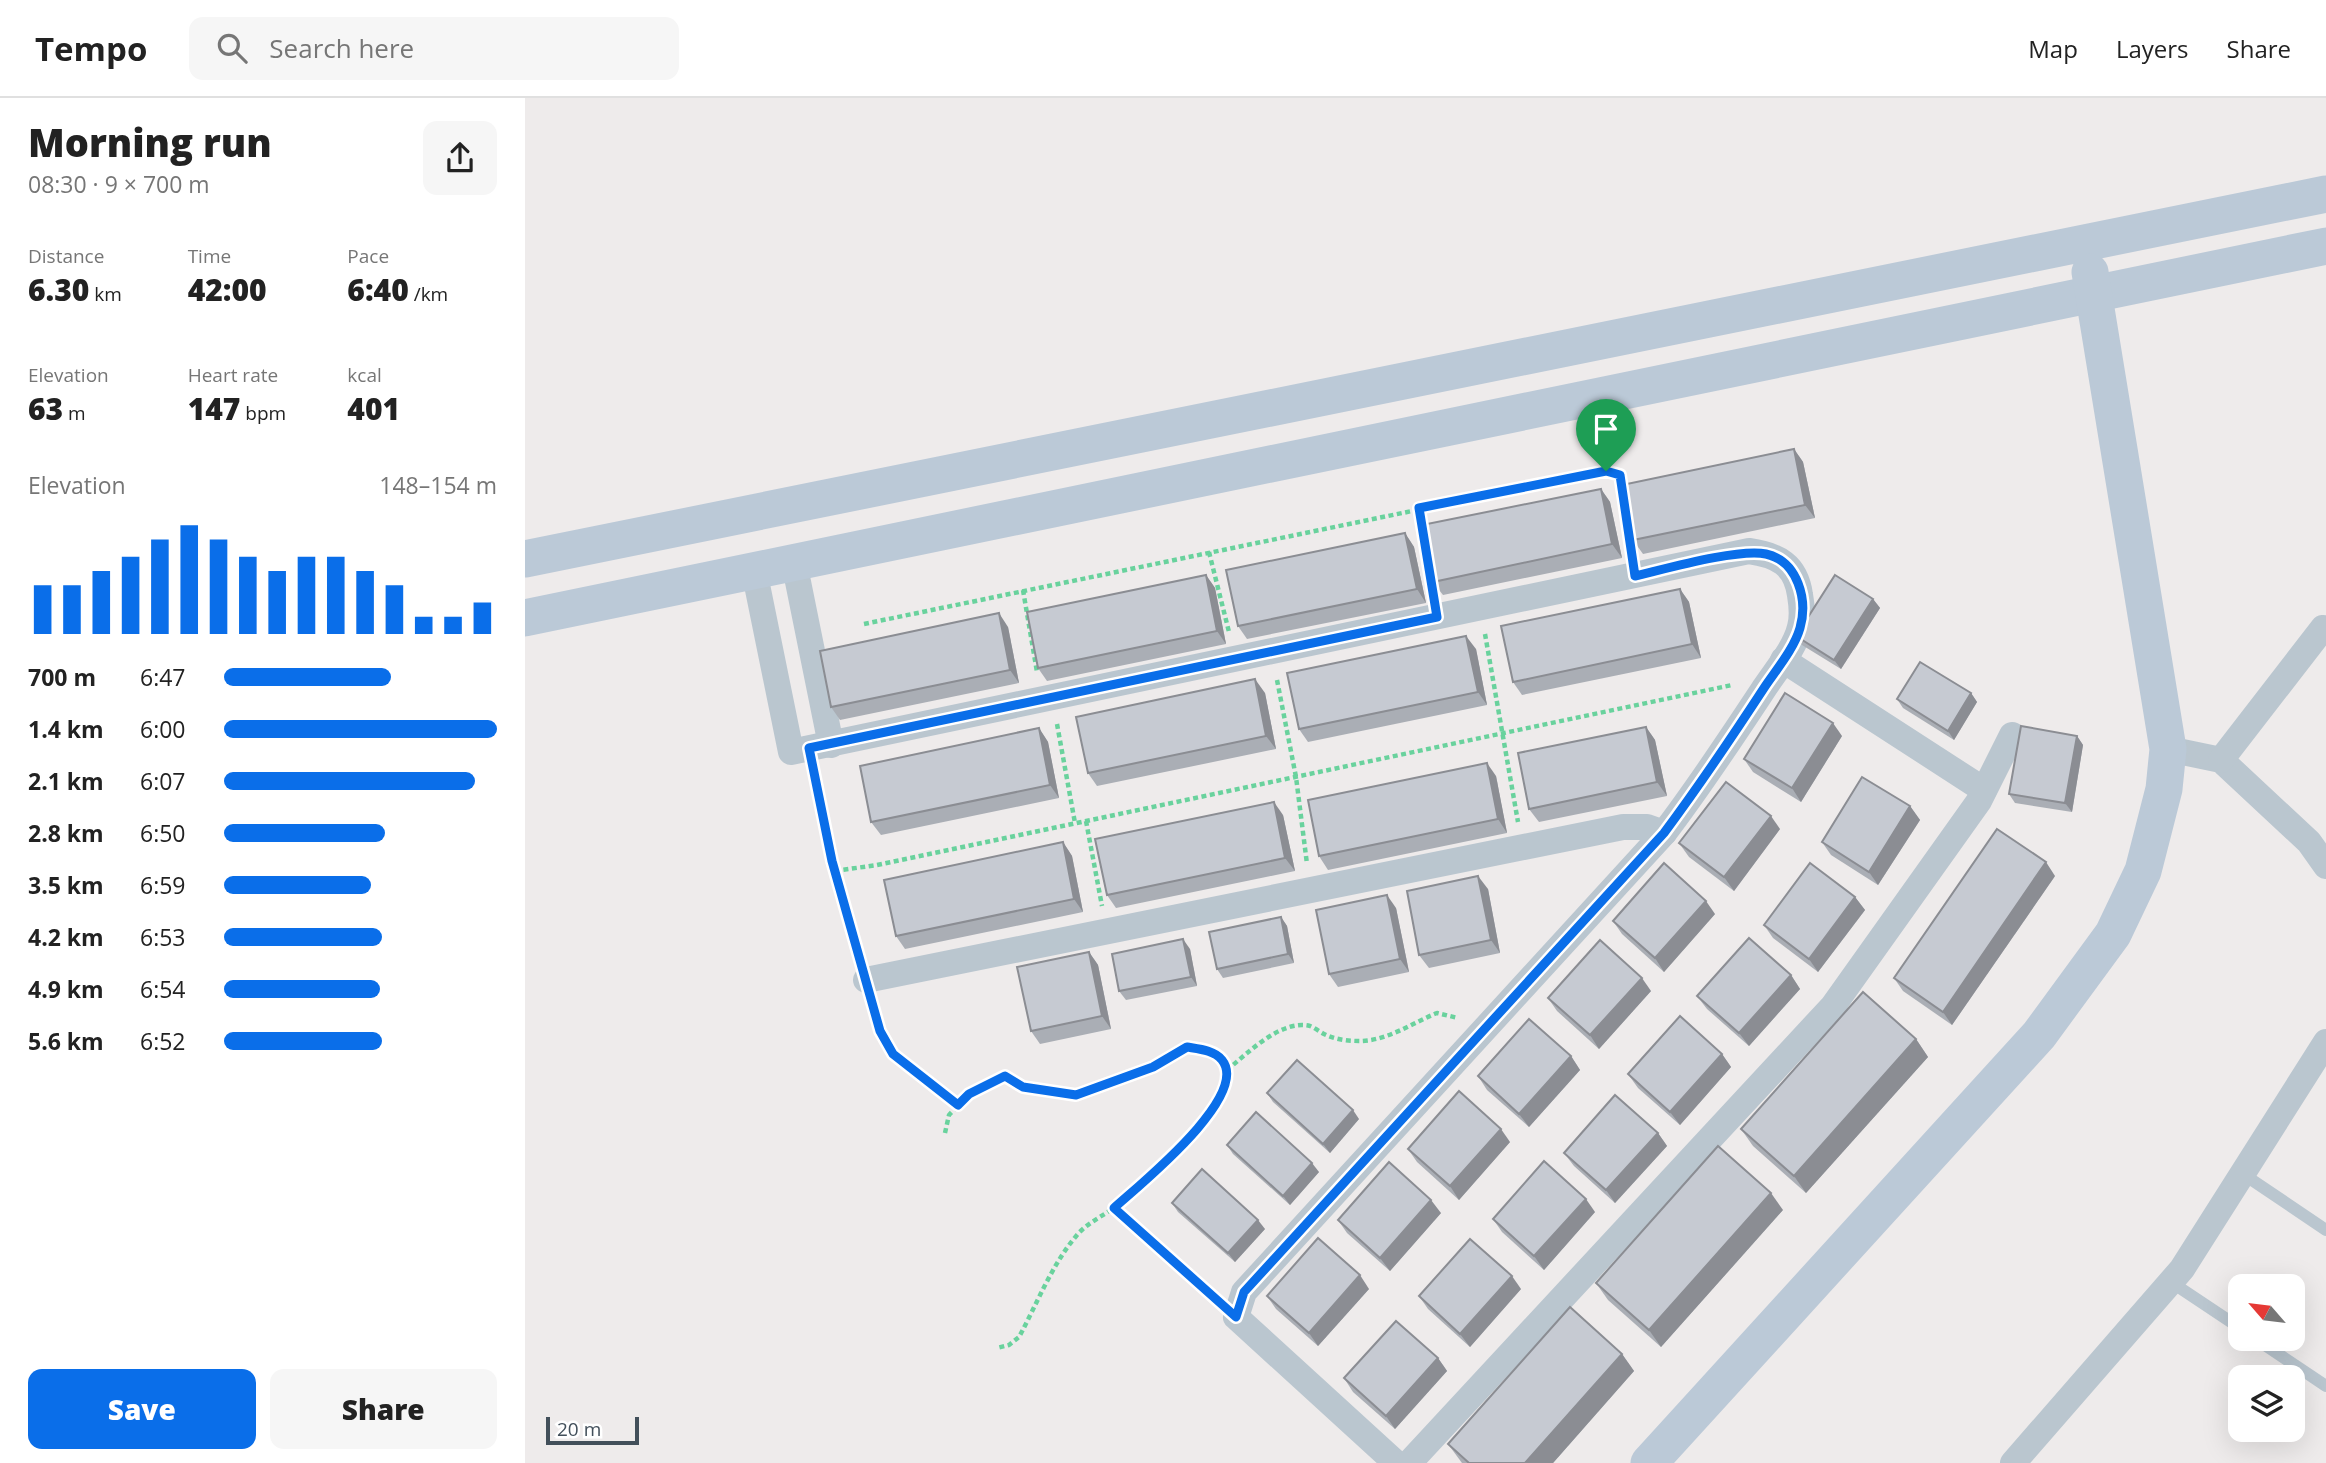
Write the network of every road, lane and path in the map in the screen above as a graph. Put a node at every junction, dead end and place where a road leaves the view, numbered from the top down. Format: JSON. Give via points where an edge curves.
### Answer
{"nodes":[{"id":1,"x":2326,"y":194,"type":"edge"},
{"id":2,"x":2086,"y":243,"type":"junction"},
{"id":3,"x":2326,"y":246,"type":"edge"},
{"id":4,"x":2094,"y":294,"type":"junction"},
{"id":5,"x":1419,"y":508,"type":"junction"},
{"id":6,"x":1209,"y":552,"type":"junction"},
{"id":7,"x":539,"y":556,"type":"edge"},
{"id":8,"x":794,"y":562,"type":"junction"},
{"id":9,"x":754,"y":570,"type":"junction"},
{"id":10,"x":1635,"y":576,"type":"junction"},
{"id":11,"x":1023,"y":590,"type":"junction"},
{"id":12,"x":1481,"y":608,"type":"junction"},
{"id":13,"x":542,"y":614,"type":"edge"},
{"id":14,"x":1437,"y":617,"type":"junction"},
{"id":15,"x":864,"y":624,"type":"dead end"},
{"id":16,"x":2323,"y":628,"type":"dead end"},
{"id":17,"x":1271,"y":652,"type":"junction"},
{"id":18,"x":1236,"y":659,"type":"junction"},
{"id":19,"x":1777,"y":668,"type":"junction"},
{"id":20,"x":1048,"y":699,"type":"junction"},
{"id":21,"x":1502,"y":733,"type":"junction"},
{"id":22,"x":2013,"y":735,"type":"dead end"},
{"id":23,"x":810,"y":748,"type":"junction"},
{"id":24,"x":2168,"y":749,"type":"junction"},
{"id":25,"x":2221,"y":760,"type":"junction"},
{"id":26,"x":1296,"y":776,"type":"junction"},
{"id":27,"x":1984,"y":790,"type":"junction"},
{"id":28,"x":1086,"y":821,"type":"junction"},
{"id":29,"x":1075,"y":823,"type":"junction"},
{"id":30,"x":1664,"y":833,"type":"junction"},
{"id":31,"x":1522,"y":847,"type":"junction"},
{"id":32,"x":2326,"y":866,"type":"edge"},
{"id":33,"x":835,"y":871,"type":"junction"},
{"id":34,"x":1310,"y":889,"type":"junction"},
{"id":35,"x":1107,"y":930,"type":"junction"},
{"id":36,"x":866,"y":979,"type":"junction"},
{"id":37,"x":1458,"y":1018,"type":"dead end"},
{"id":38,"x":2326,"y":1042,"type":"edge"},
{"id":39,"x":1227,"y":1070,"type":"junction"},
{"id":40,"x":958,"y":1105,"type":"junction"},
{"id":41,"x":945,"y":1133,"type":"dead end"},
{"id":42,"x":2243,"y":1174,"type":"junction"},
{"id":43,"x":1114,"y":1208,"type":"junction"},
{"id":44,"x":2326,"y":1230,"type":"edge"},
{"id":45,"x":2171,"y":1282,"type":"junction"},
{"id":46,"x":1236,"y":1317,"type":"junction"},
{"id":47,"x":2228,"y":1320,"type":"edge"},
{"id":48,"x":997,"y":1348,"type":"dead end"},
{"id":49,"x":2274,"y":1351,"type":"edge"},
{"id":50,"x":2326,"y":1386,"type":"edge"},
{"id":51,"x":1396,"y":1463,"type":"edge"},
{"id":52,"x":1409,"y":1463,"type":"edge"},
{"id":53,"x":1649,"y":1463,"type":"edge"},
{"id":54,"x":2013,"y":1463,"type":"edge"}],
"edges":[{"from":1,"to":2,"type":"main road"},
{"from":2,"to":4,"type":"main road"},
{"from":2,"to":7,"type":"main road"},
{"from":3,"to":4,"type":"main road"},
{"from":4,"to":8,"type":"main road"},
{"from":4,"to":24,"type":"main road"},
{"from":5,"to":6,"type":"path"},
{"from":5,"to":10,"type":"path","via":[[1606,471],[1620,475]]},
{"from":5,"to":14,"type":"path"},
{"from":6,"to":11,"type":"path"},
{"from":6,"to":18,"type":"path"},
{"from":7,"to":13,"type":"main road"},
{"from":8,"to":9,"type":"main road"},
{"from":8,"to":23,"type":"street"},
{"from":9,"to":13,"type":"main road"},
{"from":9,"to":23,"type":"street"},
{"from":10,"to":12,"type":"street"},
{"from":10,"to":19,"type":"street","via":[[1749,551],[1769,554],[1791,568],[1798,580],[1803,611],[1800,630]]},
{"from":11,"to":15,"type":"path"},
{"from":11,"to":20,"type":"path"},
{"from":12,"to":14,"type":"street"},
{"from":12,"to":21,"type":"path"},
{"from":14,"to":17,"type":"street"},
{"from":16,"to":25,"type":"street"},
{"from":17,"to":18,"type":"street"},
{"from":17,"to":26,"type":"path"},
{"from":18,"to":20,"type":"street"},
{"from":19,"to":21,"type":"path"},
{"from":19,"to":27,"type":"street"},
{"from":19,"to":30,"type":"street"},
{"from":20,"to":23,"type":"street"},
{"from":20,"to":29,"type":"path"},
{"from":21,"to":26,"type":"path"},
{"from":21,"to":31,"type":"path"},
{"from":22,"to":27,"type":"street"},
{"from":23,"to":33,"type":"path"},
{"from":24,"to":25,"type":"street"},
{"from":24,"to":53,"type":"main road","via":[[2164,789],[2143,871],[2113,934],[2039,1035]]},
{"from":25,"to":32,"type":"street","via":[[2309,842]]},
{"from":26,"to":28,"type":"path"},
{"from":26,"to":34,"type":"path"},
{"from":27,"to":52,"type":"street","via":[[1833,1006]]},
{"from":28,"to":29,"type":"path"},
{"from":28,"to":35,"type":"path"},
{"from":29,"to":33,"type":"path"},
{"from":30,"to":31,"type":"street","via":[[1623,827]]},
{"from":30,"to":46,"type":"street","via":[[1244,1292]]},
{"from":31,"to":34,"type":"street"},
{"from":33,"to":36,"type":"path"},
{"from":34,"to":35,"type":"street"},
{"from":35,"to":36,"type":"street"},
{"from":36,"to":40,"type":"path","via":[[880,1031],[893,1054]]},
{"from":37,"to":39,"type":"path","via":[[1437,1013],[1394,1034],[1365,1041],[1345,1041],[1310,1026],[1286,1028],[1274,1032]]},
{"from":38,"to":42,"type":"street"},
{"from":39,"to":40,"type":"path","via":[[1210,1052],[1187,1047],[1153,1067],[1076,1095],[1023,1087],[1005,1076],[969,1094]]},
{"from":39,"to":43,"type":"path","via":[[1221,1098],[1207,1117],[1159,1169]]},
{"from":40,"to":41,"type":"path","via":[[949,1115]]},
{"from":42,"to":44,"type":"lane"},
{"from":42,"to":45,"type":"street"},
{"from":43,"to":46,"type":"path"},
{"from":43,"to":48,"type":"path","via":[[1079,1232],[1019,1337]]},
{"from":45,"to":47,"type":"lane"},
{"from":45,"to":54,"type":"street"},
{"from":46,"to":51,"type":"street"},
{"from":49,"to":50,"type":"lane"}]}
